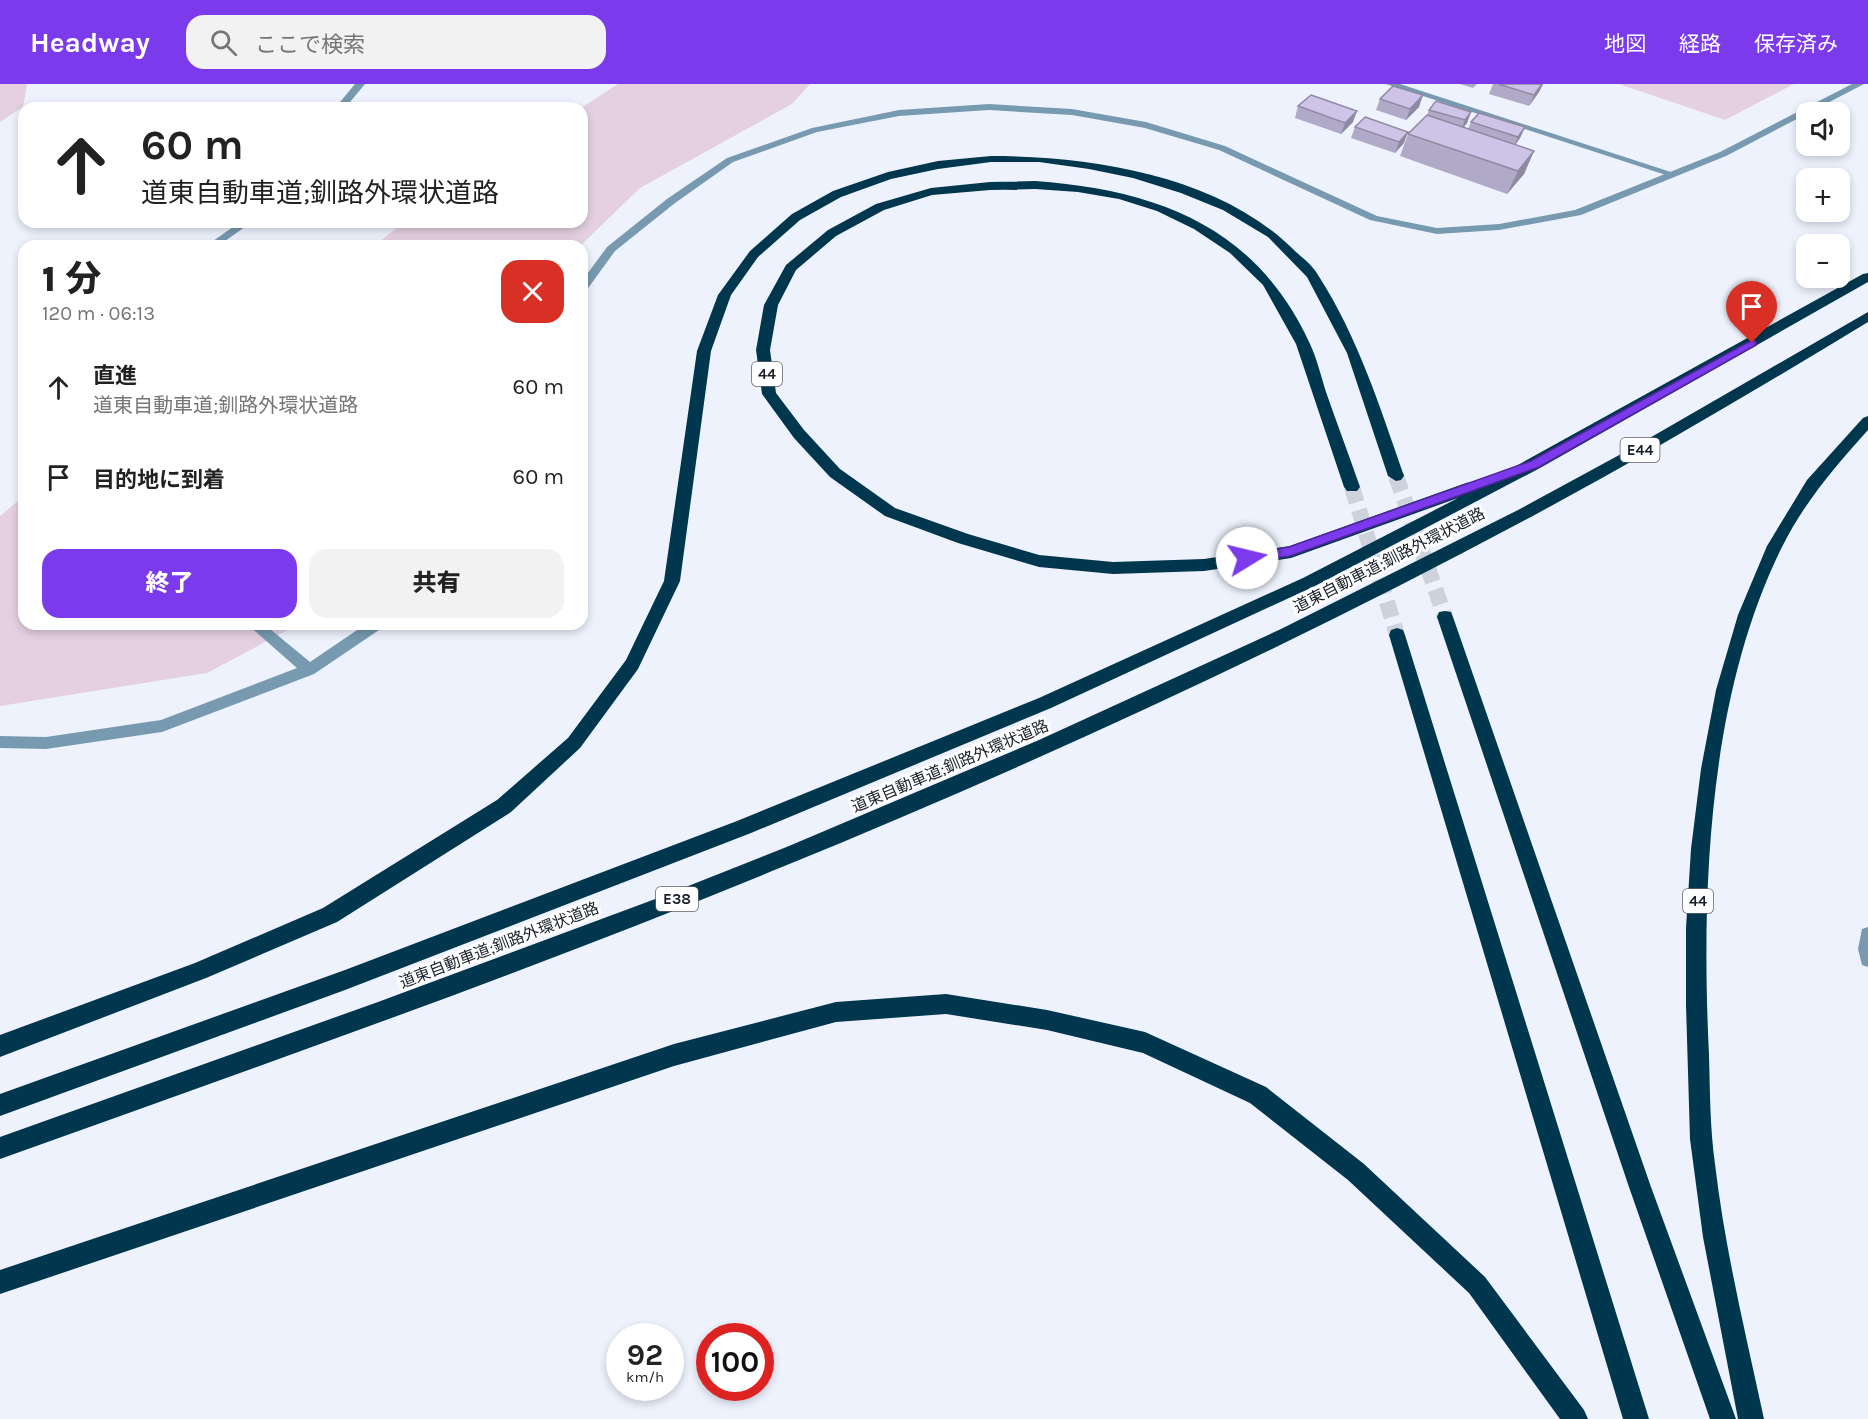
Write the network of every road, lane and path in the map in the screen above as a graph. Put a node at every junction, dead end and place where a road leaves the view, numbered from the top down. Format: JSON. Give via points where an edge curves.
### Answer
{"nodes":[{"id":1,"x":360,"y":84,"type":"edge"},
{"id":2,"x":1391,"y":84,"type":"edge"},
{"id":3,"x":1859,"y":84,"type":"edge"},
{"id":4,"x":345,"y":102,"type":"edge"},
{"id":5,"x":1672,"y":174,"type":"junction"},
{"id":6,"x":238,"y":228,"type":"edge"},
{"id":7,"x":220,"y":240,"type":"edge"},
{"id":8,"x":1868,"y":278,"type":"edge"},
{"id":9,"x":588,"y":281,"type":"edge"},
{"id":10,"x":1868,"y":316,"type":"edge"},
{"id":11,"x":1868,"y":421,"type":"edge"},
{"id":12,"x":1535,"y":464,"type":"junction"},
{"id":13,"x":1396,"y":476,"type":"tunnel mouth"},
{"id":14,"x":1352,"y":487,"type":"tunnel mouth"},
{"id":15,"x":1393,"y":538,"type":"joint"},
{"id":16,"x":1406,"y":574,"type":"joint"},
{"id":17,"x":1445,"y":617,"type":"tunnel mouth"},
{"id":18,"x":261,"y":630,"type":"edge"},
{"id":19,"x":368,"y":630,"type":"edge"},
{"id":20,"x":1397,"y":635,"type":"tunnel mouth"},
{"id":21,"x":309,"y":670,"type":"junction"},
{"id":22,"x":0,"y":742,"type":"edge"},
{"id":23,"x":1868,"y":935,"type":"edge"},
{"id":24,"x":1868,"y":959,"type":"edge"},
{"id":25,"x":0,"y":1046,"type":"edge"},
{"id":26,"x":0,"y":1105,"type":"edge"},
{"id":27,"x":0,"y":1148,"type":"edge"},
{"id":28,"x":0,"y":1282,"type":"edge"},
{"id":29,"x":1575,"y":1419,"type":"edge"},
{"id":30,"x":1636,"y":1419,"type":"edge"},
{"id":31,"x":1723,"y":1419,"type":"edge"},
{"id":32,"x":1750,"y":1419,"type":"edge"}],
"edges":[{"from":1,"to":4,"type":"street"},
{"from":2,"to":5,"type":"street"},
{"from":3,"to":5,"type":"street","via":[[1723,153]]},
{"from":5,"to":9,"type":"street","via":[[1576,213],[1499,227],[1437,231],[1374,218],[1222,148],[1146,125],[1072,112],[989,107],[899,113],[814,130],[730,160],[612,249]]},
{"from":6,"to":7,"type":"street"},
{"from":8,"to":12,"type":"highway","name":"道東自動車道;釧路外環状道路","number":"E44"},
{"from":10,"to":16,"type":"highway","name":"道東自動車道;釧路外環状道路","number":"E44","via":[[1586,480]]},
{"from":11,"to":32,"type":"highway","number":"44","via":[[1812,483],[1774,547],[1743,621],[1716,728],[1701,845],[1694,997],[1705,1174]]},
{"from":12,"to":14,"type":"highway","number":"44","via":[[1290,552],[1204,565],[1113,568],[1039,561],[890,512],[835,473],[769,394],[763,350],[771,305],[791,268],[832,233],[880,207],[931,192],[1035,184],[1121,196],[1161,208],[1234,250],[1268,283],[1303,344]]},
{"from":12,"to":15,"type":"highway","name":"道東自動車道;釧路外環状道路","number":"E44"},
{"from":13,"to":25,"type":"highway","via":[[1354,353],[1312,275],[1272,234],[1227,207],[1136,175],[1039,159],[938,165],[888,176],[837,194],[796,217],[754,254],[725,295],[704,351],[672,581],[633,664],[574,743],[504,806],[330,915],[199,971]]},
{"from":15,"to":26,"type":"highway","name":"道東自動車道;釧路外環状道路","number":"E38","via":[[1309,582],[1045,703],[754,823],[345,980]]},
{"from":16,"to":27,"type":"highway","name":"道東自動車道;釧路外環状道路","number":"E38","via":[[1063,739],[756,869],[347,1024]]},
{"from":17,"to":31,"type":"highway"},
{"from":18,"to":21,"type":"street"},
{"from":19,"to":21,"type":"street"},
{"from":20,"to":30,"type":"highway"},
{"from":21,"to":22,"type":"street","via":[[162,726],[46,743]]},
{"from":23,"to":24,"type":"street"},
{"from":28,"to":29,"type":"highway","via":[[674,1055],[836,1012],[946,1004],[1047,1020],[1145,1043],[1258,1095],[1356,1172],[1477,1285]]}]}
